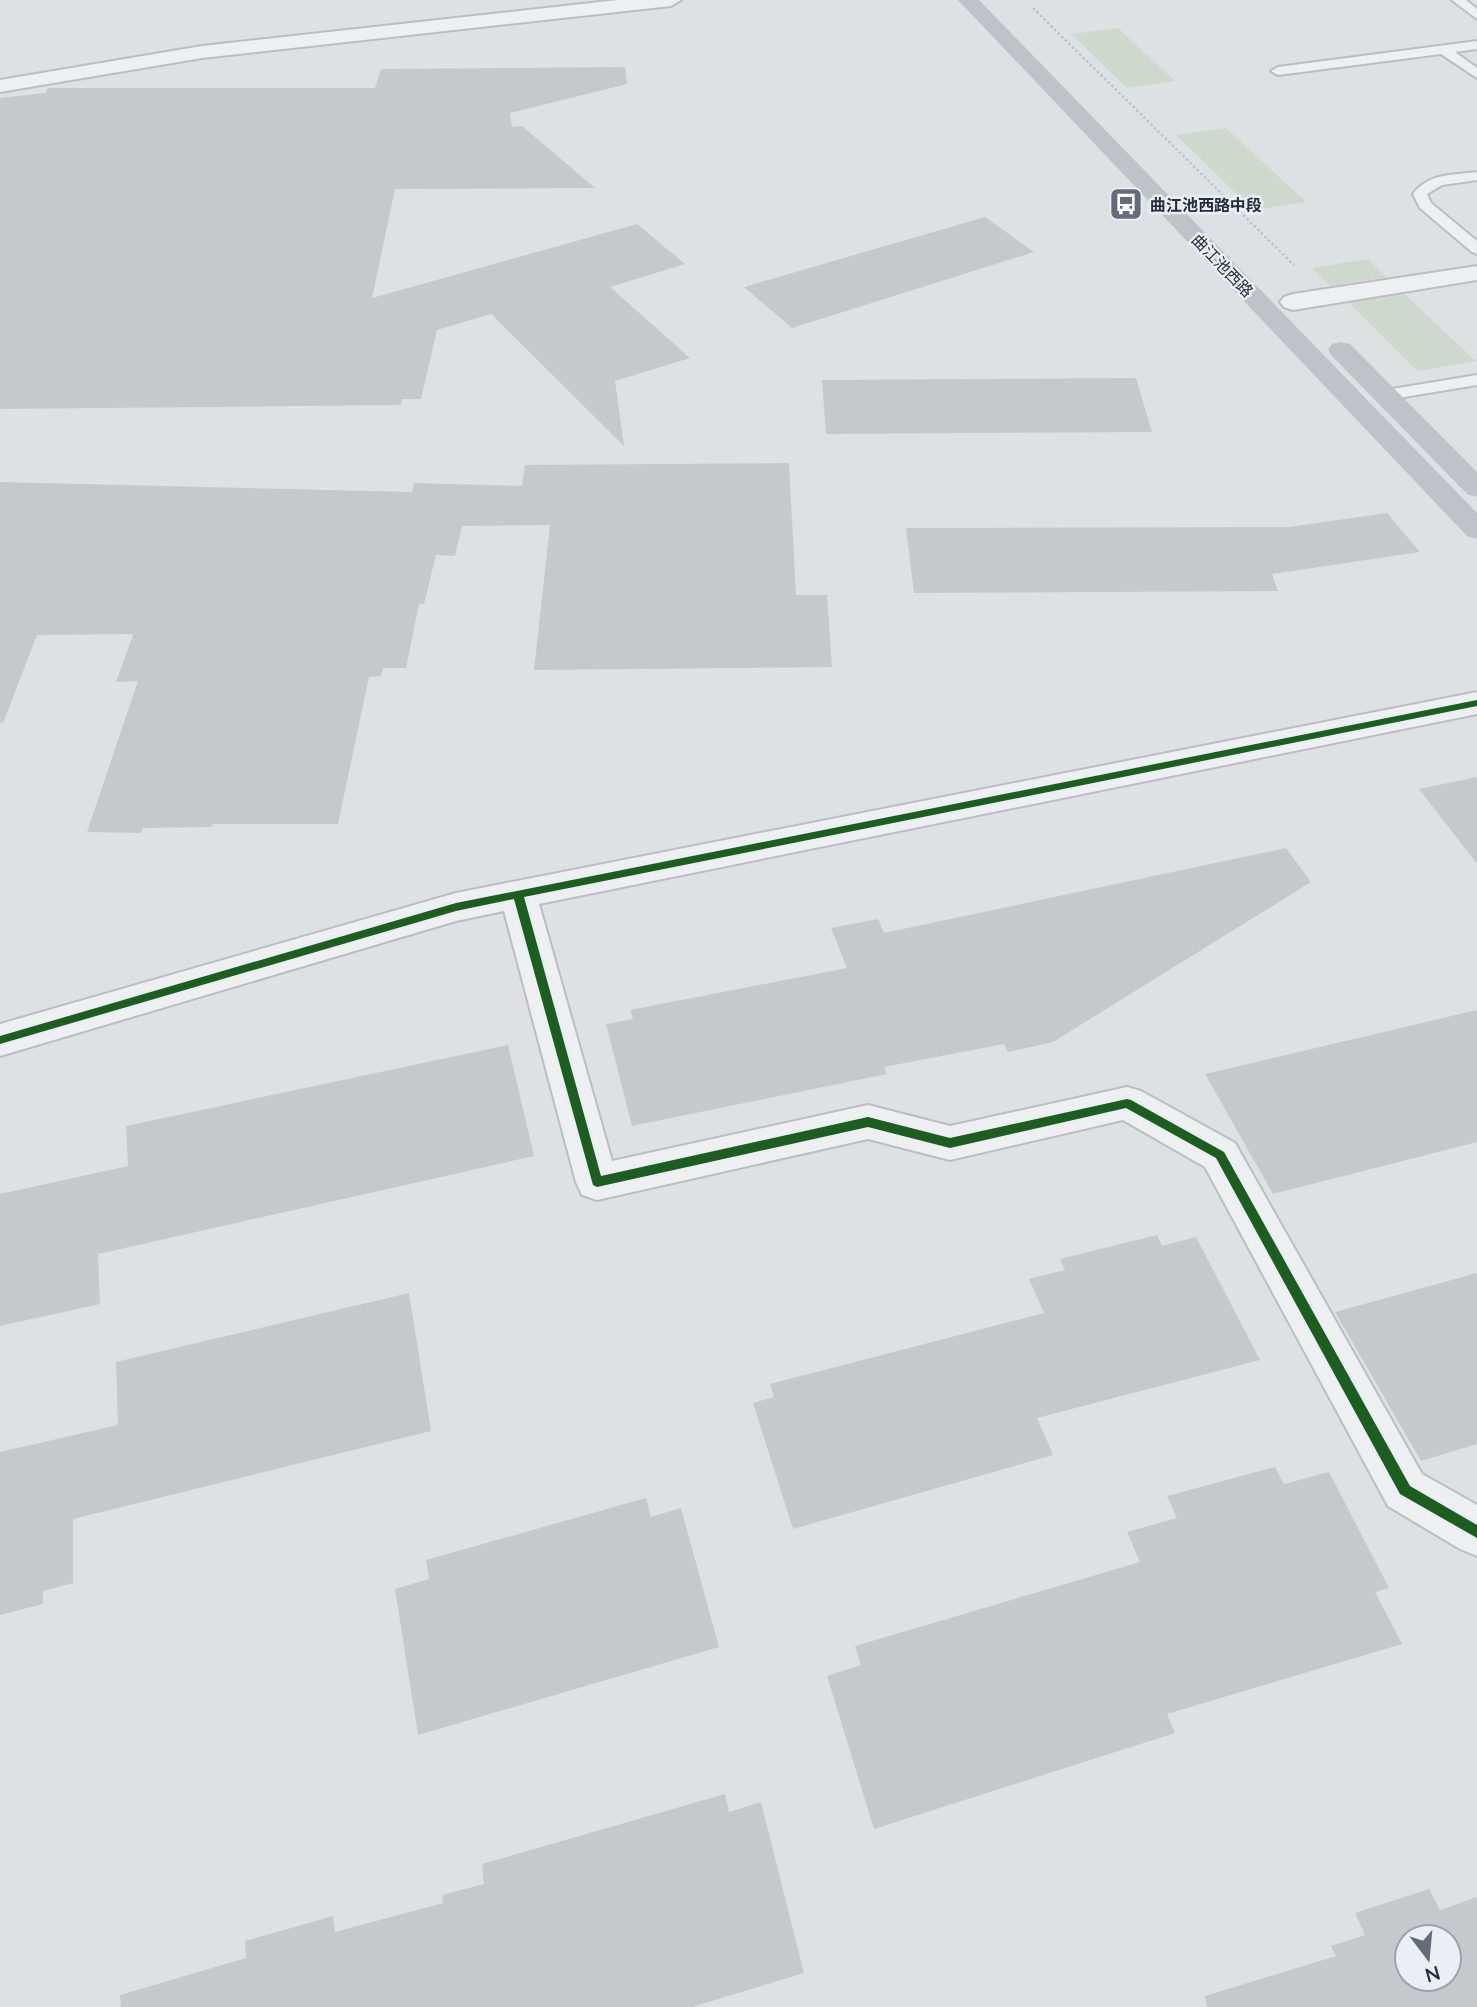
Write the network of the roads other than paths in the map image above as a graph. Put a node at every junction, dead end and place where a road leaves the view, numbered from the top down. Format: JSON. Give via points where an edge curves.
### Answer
{"nodes":[{"id":1,"x":671,"y":0,"type":"edge"},
{"id":2,"x":968,"y":0,"type":"edge"},
{"id":3,"x":995,"y":0,"type":"edge"},
{"id":4,"x":1458,"y":0,"type":"edge"},
{"id":5,"x":1477,"y":15,"type":"edge"},
{"id":6,"x":1477,"y":45,"type":"edge"},
{"id":7,"x":1444,"y":50,"type":"junction"},
{"id":8,"x":1278,"y":71,"type":"dead end"},
{"id":9,"x":1477,"y":74,"type":"edge"},
{"id":10,"x":0,"y":86,"type":"edge"},
{"id":11,"x":1477,"y":176,"type":"edge"},
{"id":12,"x":1180,"y":187,"type":"dead end"},
{"id":13,"x":1477,"y":249,"type":"edge"},
{"id":14,"x":1477,"y":273,"type":"edge"},
{"id":15,"x":1274,"y":283,"type":"dead end"},
{"id":16,"x":1293,"y":302,"type":"junction"},
{"id":17,"x":1477,"y":380,"type":"edge"},
{"id":18,"x":1386,"y":396,"type":"junction"},
{"id":19,"x":1477,"y":488,"type":"edge"},
{"id":20,"x":1477,"y":530,"type":"edge"},
{"id":21,"x":1477,"y":703,"type":"edge"},
{"id":22,"x":518,"y":895,"type":"junction"},
{"id":23,"x":0,"y":1040,"type":"edge"},
{"id":24,"x":1477,"y":1532,"type":"edge"}],
"edges":[{"from":1,"to":10,"type":"street","via":[[202,52]]},
{"from":2,"to":20,"type":"street","name":"曲江池西路"},
{"from":3,"to":12,"type":"street"},
{"from":4,"to":5,"type":"lane"},
{"from":6,"to":7,"type":"lane"},
{"from":7,"to":8,"type":"lane"},
{"from":7,"to":9,"type":"lane"},
{"from":11,"to":13,"type":"lane","via":[[1434,183],[1420,194],[1425,205]]},
{"from":14,"to":16,"type":"street"},
{"from":15,"to":16,"type":"street","name":"曲江池西路"},
{"from":16,"to":18,"type":"street","name":"曲江池西路"},
{"from":17,"to":18,"type":"lane"},
{"from":18,"to":19,"type":"street","name":"曲江池西路"},
{"from":21,"to":22,"type":"street"},
{"from":22,"to":23,"type":"street","via":[[456,906]]},
{"from":22,"to":24,"type":"street","via":[[597,1182],[868,1122],[950,1143],[1127,1103],[1220,1155],[1405,1490]]}]}
